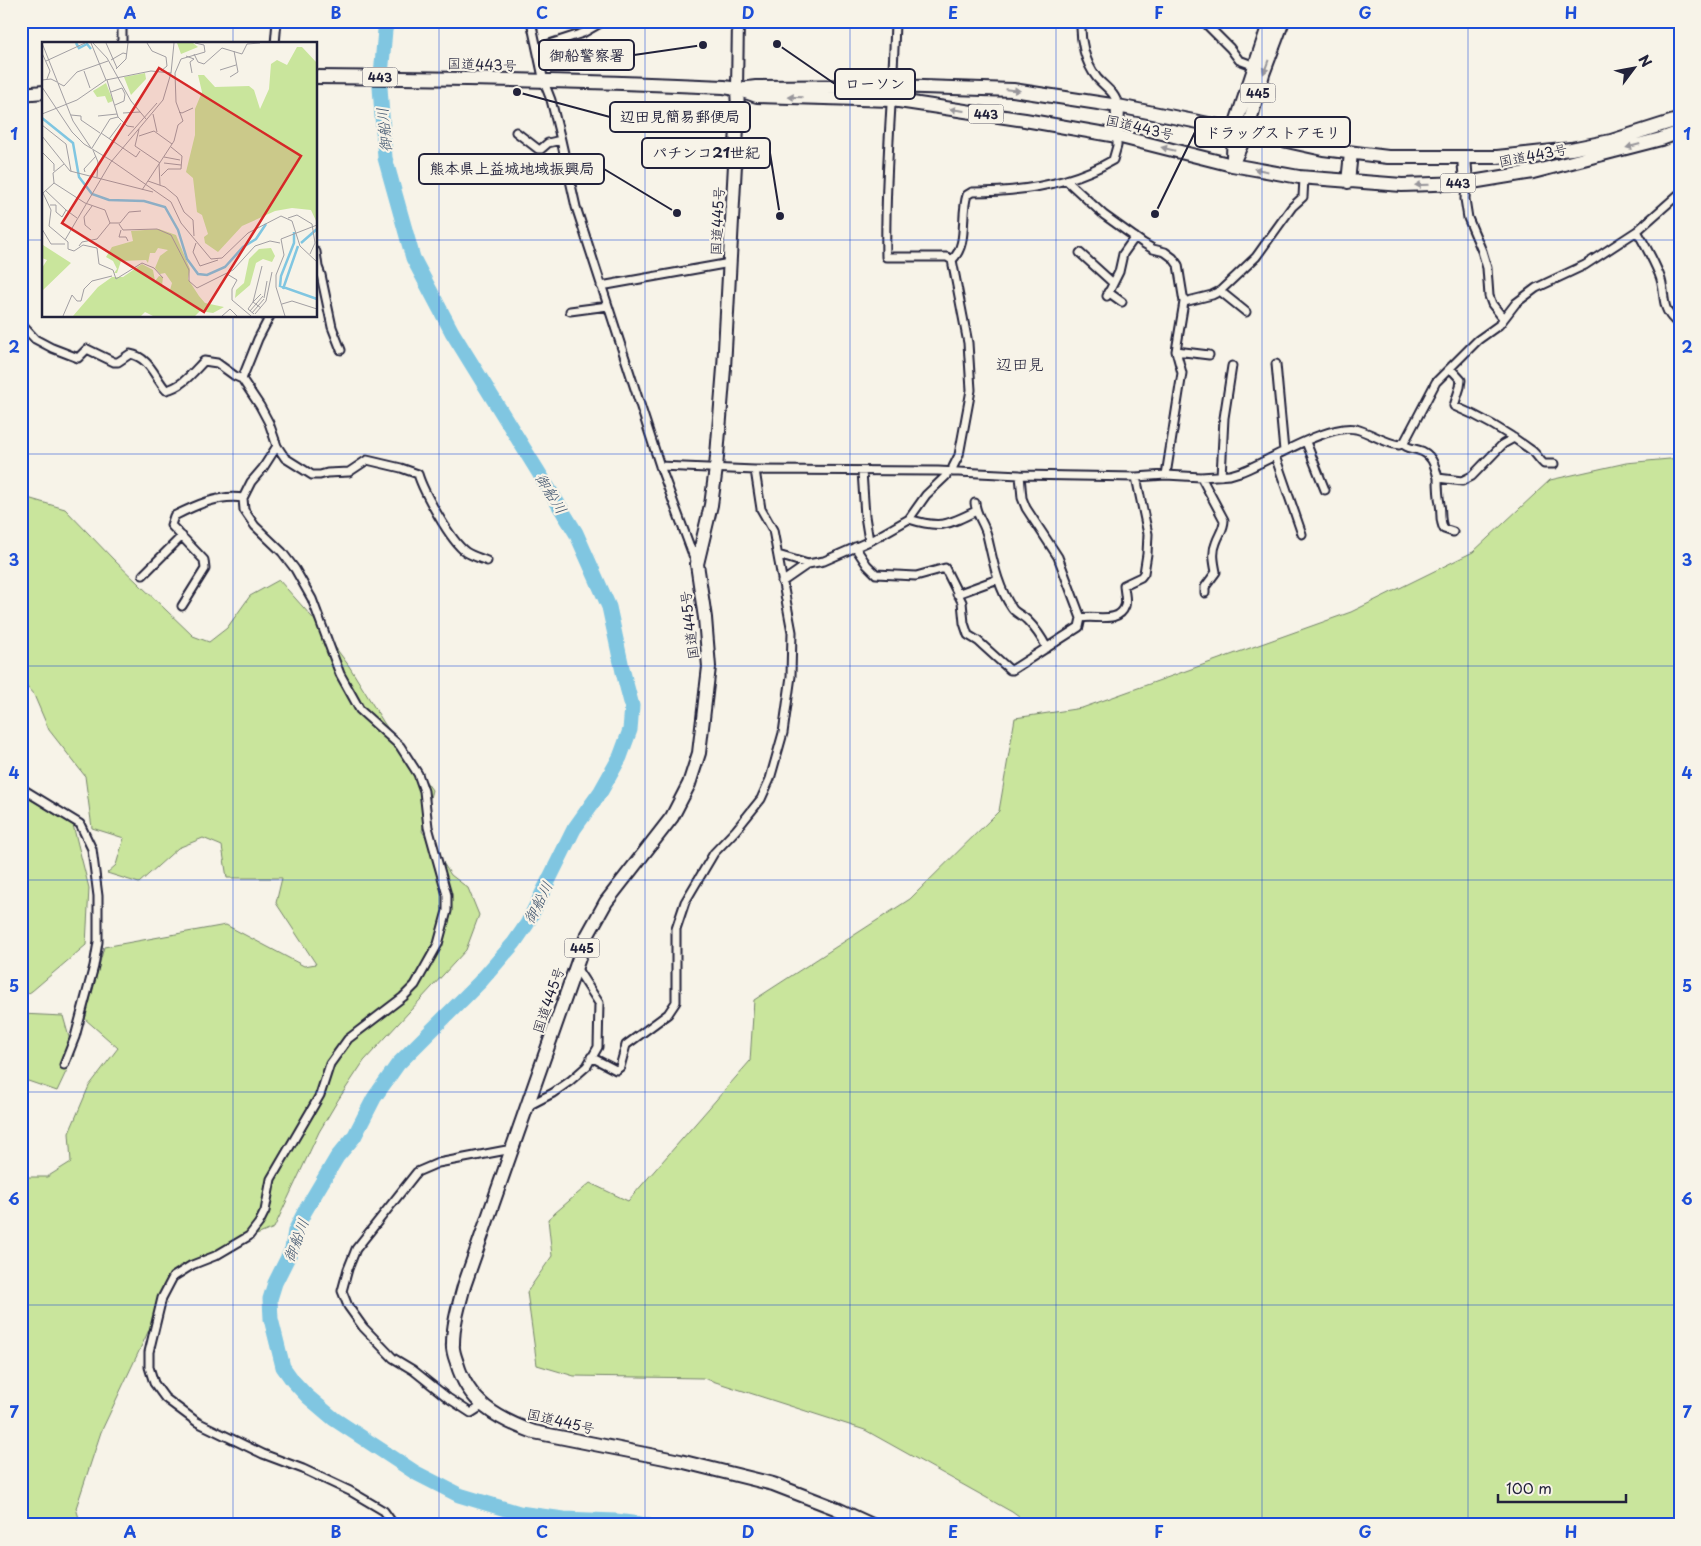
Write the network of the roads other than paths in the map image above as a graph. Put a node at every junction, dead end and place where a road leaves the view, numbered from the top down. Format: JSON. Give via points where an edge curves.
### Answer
{"nodes":[{"id":1,"x":122,"y":21,"type":"edge"},
{"id":2,"x":277,"y":21,"type":"edge"},
{"id":3,"x":531,"y":21,"type":"edge"},
{"id":4,"x":604,"y":21,"type":"edge"},
{"id":5,"x":738,"y":21,"type":"edge"},
{"id":6,"x":895,"y":21,"type":"edge"},
{"id":7,"x":1082,"y":21,"type":"edge"},
{"id":8,"x":1210,"y":21,"type":"edge"},
{"id":9,"x":1270,"y":21,"type":"edge"},
{"id":10,"x":1283,"y":21,"type":"edge"},
{"id":11,"x":1678,"y":21,"type":"edge"},
{"id":12,"x":1680,"y":25,"type":"edge"},
{"id":13,"x":122,"y":42,"type":"edge"},
{"id":14,"x":275,"y":42,"type":"edge"},
{"id":15,"x":537,"y":48,"type":"junction"},
{"id":16,"x":1255,"y":66,"type":"junction"},
{"id":17,"x":318,"y":77,"type":"edge"},
{"id":18,"x":544,"y":82,"type":"junction"},
{"id":19,"x":893,"y":86,"type":"junction"},
{"id":20,"x":737,"y":89,"type":"junction"},
{"id":21,"x":42,"y":92,"type":"edge"},
{"id":22,"x":21,"y":94,"type":"edge"},
{"id":23,"x":892,"y":100,"type":"junction"},
{"id":24,"x":1118,"y":106,"type":"junction"},
{"id":25,"x":1680,"y":119,"type":"edge"},
{"id":26,"x":1234,"y":128,"type":"junction"},
{"id":27,"x":516,"y":132,"type":"dead end"},
{"id":28,"x":1247,"y":132,"type":"junction"},
{"id":29,"x":1680,"y":132,"type":"edge"},
{"id":30,"x":1117,"y":136,"type":"junction"},
{"id":31,"x":561,"y":140,"type":"junction"},
{"id":32,"x":1351,"y":153,"type":"junction"},
{"id":33,"x":1464,"y":157,"type":"junction"},
{"id":34,"x":1232,"y":165,"type":"junction"},
{"id":35,"x":1304,"y":178,"type":"junction"},
{"id":36,"x":1066,"y":180,"type":"junction"},
{"id":37,"x":1348,"y":182,"type":"junction"},
{"id":38,"x":1466,"y":183,"type":"junction"},
{"id":39,"x":1680,"y":193,"type":"edge"},
{"id":40,"x":1637,"y":231,"type":"junction"},
{"id":41,"x":1135,"y":238,"type":"junction"},
{"id":42,"x":1080,"y":253,"type":"dead end"},
{"id":43,"x":952,"y":260,"type":"junction"},
{"id":44,"x":730,"y":263,"type":"junction"},
{"id":45,"x":318,"y":269,"type":"edge"},
{"id":46,"x":1113,"y":284,"type":"junction"},
{"id":47,"x":601,"y":286,"type":"junction"},
{"id":48,"x":1220,"y":291,"type":"junction"},
{"id":49,"x":1122,"y":302,"type":"dead end"},
{"id":50,"x":1184,"y":302,"type":"junction"},
{"id":51,"x":608,"y":306,"type":"junction"},
{"id":52,"x":570,"y":311,"type":"dead end"},
{"id":53,"x":1246,"y":312,"type":"dead end"},
{"id":54,"x":269,"y":318,"type":"edge"},
{"id":55,"x":1503,"y":318,"type":"junction"},
{"id":56,"x":1675,"y":321,"type":"dead end"},
{"id":57,"x":21,"y":324,"type":"edge"},
{"id":58,"x":341,"y":350,"type":"dead end"},
{"id":59,"x":1176,"y":351,"type":"junction"},
{"id":60,"x":1209,"y":355,"type":"dead end"},
{"id":61,"x":1276,"y":364,"type":"dead end"},
{"id":62,"x":1232,"y":366,"type":"dead end"},
{"id":63,"x":1450,"y":368,"type":"junction"},
{"id":64,"x":242,"y":379,"type":"junction"},
{"id":65,"x":1514,"y":438,"type":"junction"},
{"id":66,"x":1306,"y":442,"type":"junction"},
{"id":67,"x":1403,"y":444,"type":"junction"},
{"id":68,"x":277,"y":446,"type":"junction"},
{"id":69,"x":1284,"y":452,"type":"junction"},
{"id":70,"x":1275,"y":456,"type":"junction"},
{"id":71,"x":1554,"y":464,"type":"dead end"},
{"id":72,"x":660,"y":466,"type":"junction"},
{"id":73,"x":716,"y":468,"type":"junction"},
{"id":74,"x":755,"y":470,"type":"junction"},
{"id":75,"x":862,"y":470,"type":"junction"},
{"id":76,"x":950,"y":472,"type":"junction"},
{"id":77,"x":1020,"y":475,"type":"junction"},
{"id":78,"x":1166,"y":475,"type":"junction"},
{"id":79,"x":1221,"y":476,"type":"junction"},
{"id":80,"x":1136,"y":477,"type":"junction"},
{"id":81,"x":1201,"y":477,"type":"junction"},
{"id":82,"x":1438,"y":478,"type":"junction"},
{"id":83,"x":1325,"y":490,"type":"dead end"},
{"id":84,"x":243,"y":498,"type":"junction"},
{"id":85,"x":909,"y":519,"type":"junction"},
{"id":86,"x":1453,"y":532,"type":"dead end"},
{"id":87,"x":1302,"y":534,"type":"dead end"},
{"id":88,"x":182,"y":536,"type":"junction"},
{"id":89,"x":869,"y":541,"type":"junction"},
{"id":90,"x":855,"y":548,"type":"junction"},
{"id":91,"x":778,"y":555,"type":"junction"},
{"id":92,"x":488,"y":561,"type":"dead end"},
{"id":93,"x":697,"y":564,"type":"junction"},
{"id":94,"x":808,"y":564,"type":"junction"},
{"id":95,"x":143,"y":575,"type":"dead end"},
{"id":96,"x":998,"y":579,"type":"junction"},
{"id":97,"x":782,"y":582,"type":"junction"},
{"id":98,"x":1205,"y":593,"type":"dead end"},
{"id":99,"x":957,"y":594,"type":"junction"},
{"id":100,"x":182,"y":606,"type":"dead end"},
{"id":101,"x":1080,"y":618,"type":"junction"},
{"id":102,"x":1047,"y":648,"type":"junction"},
{"id":103,"x":21,"y":788,"type":"edge"},
{"id":104,"x":575,"y":966,"type":"junction"},
{"id":105,"x":591,"y":1057,"type":"junction"},
{"id":106,"x":64,"y":1065,"type":"dead end"},
{"id":107,"x":527,"y":1107,"type":"junction"},
{"id":108,"x":512,"y":1149,"type":"junction"},
{"id":109,"x":482,"y":1406,"type":"junction"},
{"id":110,"x":394,"y":1525,"type":"edge"},
{"id":111,"x":872,"y":1525,"type":"edge"}],
"edges":[{"from":1,"to":13,"type":"street"},
{"from":2,"to":14,"type":"street"},
{"from":3,"to":15,"type":"street"},
{"from":4,"to":15,"type":"street","via":[[583,33]]},
{"from":5,"to":20,"type":"street"},
{"from":6,"to":19,"type":"street"},
{"from":7,"to":24,"type":"street","via":[[1089,65],[1117,100]]},
{"from":8,"to":16,"type":"street","via":[[1208,26],[1239,60]]},
{"from":9,"to":16,"type":"highway","number":"445"},
{"from":10,"to":28,"type":"highway","number":"445","one_way":true,"via":[[1263,74]]},
{"from":11,"to":12,"type":"street"},
{"from":15,"to":18,"type":"street"},
{"from":16,"to":26,"type":"highway","number":"445"},
{"from":17,"to":18,"type":"highway","name":"国道443号","number":"443"},
{"from":18,"to":20,"type":"highway","name":"国道443号","number":"443"},
{"from":18,"to":31,"type":"street"},
{"from":19,"to":20,"type":"highway","name":"国道443号","number":"443"},
{"from":19,"to":23,"type":"street"},
{"from":19,"to":24,"type":"highway","name":"国道443号","number":"443","one_way":true,"via":[[1013,90]]},
{"from":23,"to":20,"type":"highway","name":"国道443号","number":"443","one_way":true,"via":[[757,96]]},
{"from":20,"to":44,"type":"highway","name":"国道445号","number":"445"},
{"from":21,"to":22,"type":"highway"},
{"from":30,"to":23,"type":"highway","name":"国道443号","number":"443","one_way":true},
{"from":23,"to":43,"type":"street","via":[[886,185],[886,257],[947,257]]},
{"from":24,"to":26,"type":"highway","name":"国道443号","number":"443"},
{"from":24,"to":30,"type":"highway"},
{"from":25,"to":33,"type":"highway","name":"国道443号","number":"443","via":[[1611,141],[1571,149]]},
{"from":26,"to":28,"type":"highway","name":"国道443号","number":"443"},
{"from":26,"to":34,"type":"highway","number":"445"},
{"from":27,"to":31,"type":"street","via":[[538,149]]},
{"from":28,"to":32,"type":"highway","name":"国道443号","number":"443"},
{"from":28,"to":34,"type":"highway","number":"445"},
{"from":29,"to":38,"type":"highway","name":"国道443号","number":"443","one_way":true,"via":[[1541,170]]},
{"from":34,"to":30,"type":"highway","name":"国道443号","number":"443","one_way":true},
{"from":30,"to":36,"type":"street","via":[[1113,160]]},
{"from":31,"to":47,"type":"street","via":[[576,207]]},
{"from":32,"to":33,"type":"highway","name":"国道443号","number":"443","via":[[1388,157]]},
{"from":32,"to":37,"type":"highway"},
{"from":33,"to":38,"type":"highway"},
{"from":35,"to":34,"type":"highway","name":"国道443号","number":"443","one_way":true},
{"from":35,"to":37,"type":"highway","name":"国道443号","number":"443"},
{"from":35,"to":48,"type":"street","via":[[1303,197],[1256,257]]},
{"from":36,"to":41,"type":"street"},
{"from":36,"to":43,"type":"street","via":[[967,195],[960,249]]},
{"from":38,"to":37,"type":"highway","name":"国道443号","number":"443","one_way":true,"via":[[1402,185]]},
{"from":38,"to":55,"type":"street","via":[[1464,199],[1468,218],[1485,259],[1489,296]]},
{"from":39,"to":40,"type":"street"},
{"from":40,"to":55,"type":"street","via":[[1584,265],[1536,288]]},
{"from":40,"to":56,"type":"street","via":[[1659,273],[1664,287],[1664,303]]},
{"from":41,"to":46,"type":"street","via":[[1123,254]]},
{"from":41,"to":50,"type":"street","via":[[1173,258],[1178,265]]},
{"from":42,"to":46,"type":"street"},
{"from":43,"to":76,"type":"street","via":[[968,343],[971,390],[959,455]]},
{"from":44,"to":47,"type":"street"},
{"from":44,"to":73,"type":"highway","name":"国道445号","number":"445"},
{"from":45,"to":58,"type":"street"},
{"from":46,"to":49,"type":"street","via":[[1107,294]]},
{"from":47,"to":51,"type":"street"},
{"from":48,"to":50,"type":"street"},
{"from":48,"to":53,"type":"street"},
{"from":50,"to":59,"type":"street"},
{"from":51,"to":52,"type":"street"},
{"from":51,"to":72,"type":"street"},
{"from":54,"to":64,"type":"street"},
{"from":55,"to":63,"type":"street"},
{"from":57,"to":64,"type":"street","via":[[35,339],[78,358],[87,349],[114,362],[130,354],[139,356],[166,390],[174,388],[204,361],[217,363]]},
{"from":59,"to":60,"type":"street"},
{"from":59,"to":78,"type":"street","via":[[1182,373]]},
{"from":61,"to":69,"type":"street"},
{"from":62,"to":79,"type":"street","via":[[1224,418]]},
{"from":63,"to":65,"type":"street","via":[[1460,380],[1454,406]]},
{"from":63,"to":67,"type":"street","via":[[1436,382]]},
{"from":64,"to":68,"type":"street","via":[[269,423]]},
{"from":65,"to":71,"type":"street","via":[[1544,464]]},
{"from":65,"to":82,"type":"street","via":[[1502,444],[1472,476],[1462,481]]},
{"from":66,"to":67,"type":"street","via":[[1333,431],[1355,429],[1391,444]]},
{"from":66,"to":69,"type":"street"},
{"from":66,"to":83,"type":"street"},
{"from":67,"to":82,"type":"street","via":[[1425,451],[1433,460]]},
{"from":68,"to":84,"type":"street"},
{"from":68,"to":92,"type":"street","via":[[285,458],[312,474],[349,472],[367,460],[418,474],[456,543],[466,552]]},
{"from":69,"to":70,"type":"street"},
{"from":70,"to":79,"type":"street","via":[[1255,467]]},
{"from":70,"to":87,"type":"street"},
{"from":72,"to":73,"type":"street"},
{"from":72,"to":93,"type":"street"},
{"from":73,"to":74,"type":"street"},
{"from":73,"to":93,"type":"highway","name":"国道445号","number":"445"},
{"from":74,"to":75,"type":"street"},
{"from":74,"to":91,"type":"street","via":[[761,508],[773,530]]},
{"from":75,"to":76,"type":"street"},
{"from":75,"to":89,"type":"street"},
{"from":76,"to":77,"type":"street"},
{"from":76,"to":85,"type":"street","via":[[926,495]]},
{"from":77,"to":80,"type":"street"},
{"from":77,"to":101,"type":"street","via":[[1026,508],[1058,557]]},
{"from":78,"to":80,"type":"street"},
{"from":78,"to":81,"type":"street"},
{"from":79,"to":81,"type":"street"},
{"from":80,"to":101,"type":"street","via":[[1148,534],[1144,573],[1124,585],[1125,605],[1119,615]]},
{"from":81,"to":98,"type":"street","via":[[1224,520],[1224,528],[1215,545],[1216,572],[1205,587]]},
{"from":82,"to":86,"type":"street","via":[[1442,525]]},
{"from":84,"to":88,"type":"street","via":[[202,503],[174,516],[171,525]]},
{"from":84,"to":110,"type":"street","via":[[244,510],[255,526],[295,568],[312,599],[340,674],[360,710],[400,746],[418,774],[424,791],[428,827],[447,895],[447,911],[438,944],[414,985],[348,1039],[330,1064],[320,1095],[271,1179],[265,1211],[250,1236],[173,1277],[162,1298],[149,1352],[149,1367],[154,1383],[165,1398],[196,1422],[350,1491],[384,1511]]},
{"from":85,"to":89,"type":"street"},
{"from":85,"to":96,"type":"street","via":[[940,526],[957,520],[976,507],[987,533]]},
{"from":88,"to":95,"type":"street"},
{"from":88,"to":100,"type":"street","via":[[204,560],[205,569]]},
{"from":89,"to":90,"type":"street"},
{"from":90,"to":94,"type":"street"},
{"from":90,"to":99,"type":"street","via":[[876,574],[916,576],[945,568]]},
{"from":91,"to":94,"type":"street"},
{"from":91,"to":97,"type":"street"},
{"from":93,"to":104,"type":"highway","name":"国道445号","number":"445","via":[[709,667],[699,753],[689,784],[672,816],[606,902]]},
{"from":94,"to":97,"type":"street"},
{"from":96,"to":99,"type":"street"},
{"from":96,"to":102,"type":"street","via":[[1014,611],[1027,620]]},
{"from":97,"to":105,"type":"street","via":[[792,632],[791,676],[783,733],[770,779],[761,799],[714,853],[684,902],[676,929],[676,1002],[668,1014],[626,1045],[620,1067],[616,1070]]},
{"from":99,"to":102,"type":"street","via":[[962,602],[968,635],[1010,670]]},
{"from":101,"to":102,"type":"street","via":[[1079,627]]},
{"from":103,"to":106,"type":"street","via":[[80,824],[92,850],[98,896],[98,942],[78,1028]]},
{"from":104,"to":105,"type":"street","via":[[599,1003],[598,1047]]},
{"from":104,"to":107,"type":"highway","name":"国道445号","number":"445"},
{"from":105,"to":107,"type":"street","via":[[570,1081]]},
{"from":107,"to":108,"type":"highway","name":"国道445号","number":"445"},
{"from":108,"to":109,"type":"highway","name":"国道445号","number":"445","via":[[464,1286],[452,1345],[462,1380]]},
{"from":108,"to":109,"type":"street","via":[[438,1163],[418,1172],[356,1250],[342,1291],[348,1306],[363,1326],[393,1358],[471,1413]]},
{"from":109,"to":111,"type":"highway","name":"国道445号","number":"445","via":[[534,1432],[680,1461],[772,1484]]}]}
